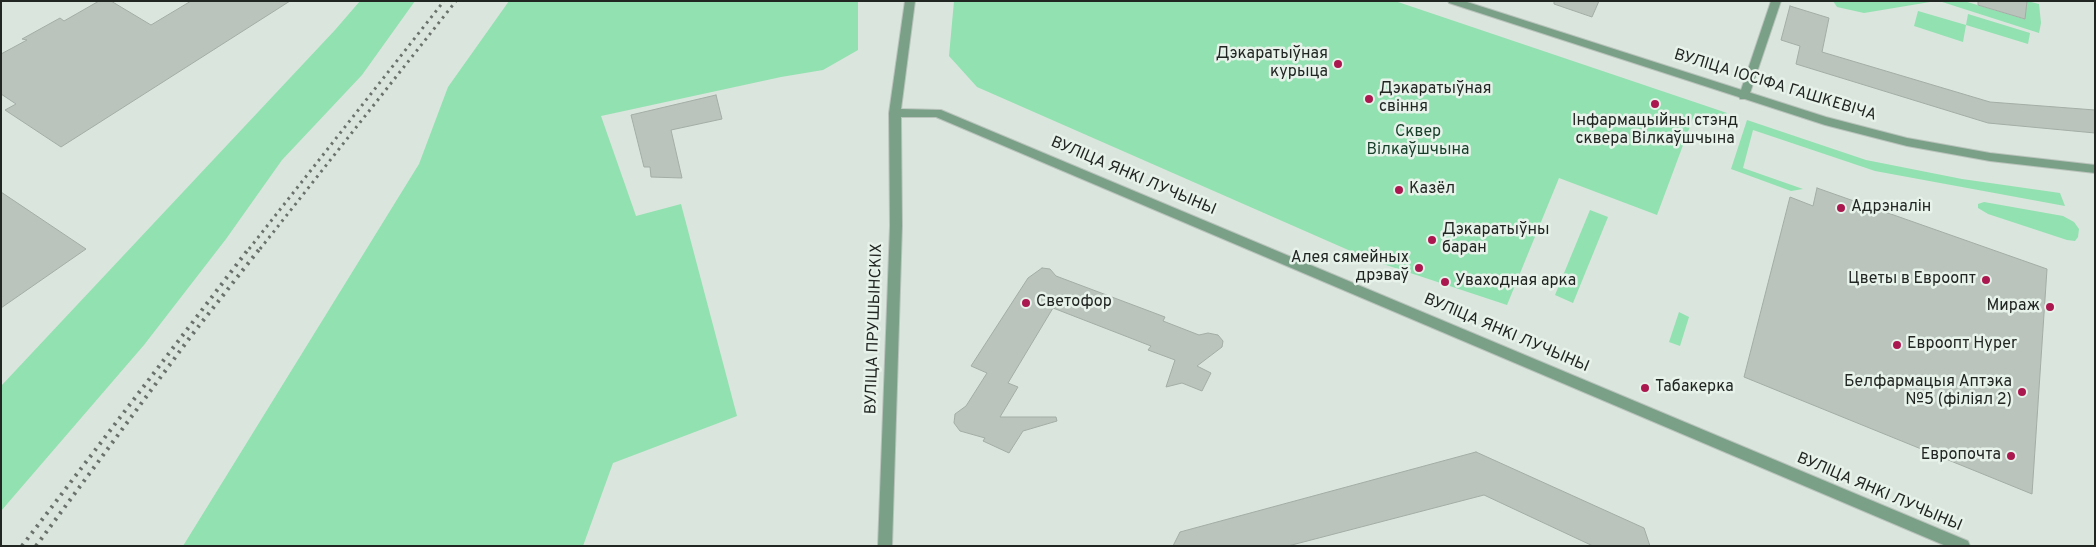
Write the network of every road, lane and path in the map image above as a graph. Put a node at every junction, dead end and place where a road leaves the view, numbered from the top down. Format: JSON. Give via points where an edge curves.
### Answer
{"nodes":[{"id":1,"x":910,"y":1,"type":"edge"},
{"id":2,"x":1453,"y":1,"type":"edge"},
{"id":3,"x":1776,"y":1,"type":"edge"},
{"id":4,"x":1744,"y":96,"type":"junction"},
{"id":5,"x":895,"y":113,"type":"junction"},
{"id":6,"x":2095,"y":169,"type":"edge"},
{"id":7,"x":885,"y":546,"type":"edge"},
{"id":8,"x":1963,"y":546,"type":"edge"}],
"edges":[{"from":1,"to":5,"type":"street","name":"ВУЛІЦА ПРУШЫНСКІХ"},
{"from":2,"to":4,"type":"street","name":"ВУЛІЦА ІОСІФА ГАШКЕВІЧА"},
{"from":3,"to":4,"type":"street"},
{"from":4,"to":6,"type":"street","name":"ВУЛІЦА ІОСІФА ГАШКЕВІЧА","via":[[1908,142],[1990,157]]},
{"from":5,"to":7,"type":"street","name":"ВУЛІЦА ПРУШЫНСКІХ","via":[[896,226]]},
{"from":5,"to":8,"type":"street","name":"ВУЛІЦА ЯНКІ ЛУЧЫНЫ","via":[[938,113]]}]}
